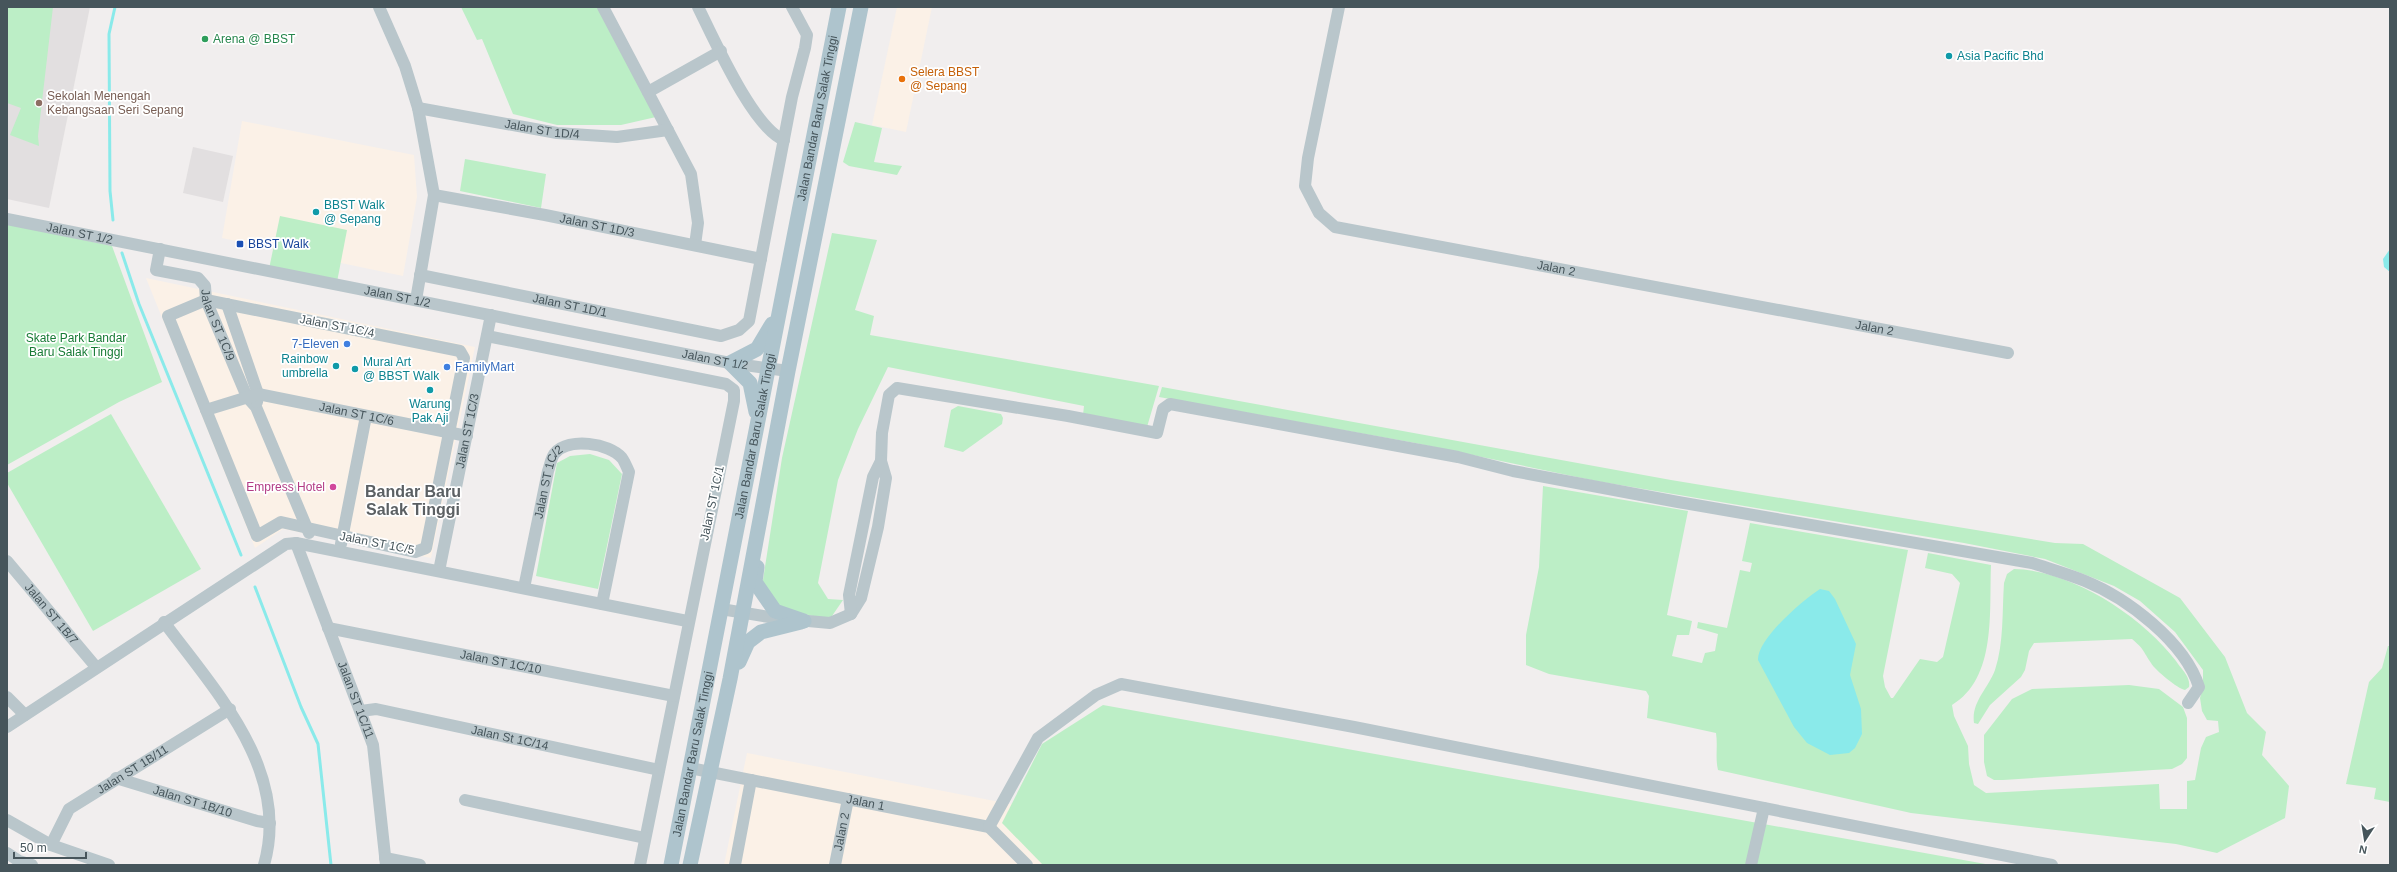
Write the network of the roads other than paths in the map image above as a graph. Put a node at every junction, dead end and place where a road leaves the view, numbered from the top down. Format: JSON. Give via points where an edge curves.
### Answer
{"nodes":[{"id":1,"x":379,"y":7,"type":"edge"},
{"id":2,"x":603,"y":7,"type":"edge"},
{"id":3,"x":698,"y":7,"type":"edge"},
{"id":4,"x":792,"y":7,"type":"edge"},
{"id":5,"x":839,"y":7,"type":"edge"},
{"id":6,"x":861,"y":7,"type":"edge"},
{"id":7,"x":1339,"y":7,"type":"edge"},
{"id":8,"x":721,"y":51,"type":"junction"},
{"id":9,"x":648,"y":92,"type":"junction"},
{"id":10,"x":418,"y":108,"type":"junction"},
{"id":11,"x":668,"y":130,"type":"junction"},
{"id":12,"x":784,"y":140,"type":"junction"},
{"id":13,"x":434,"y":195,"type":"junction"},
{"id":14,"x":7,"y":219,"type":"edge"},
{"id":15,"x":695,"y":245,"type":"junction"},
{"id":16,"x":160,"y":250,"type":"junction"},
{"id":17,"x":761,"y":259,"type":"junction"},
{"id":18,"x":420,"y":274,"type":"junction"},
{"id":19,"x":206,"y":300,"type":"junction"},
{"id":20,"x":416,"y":300,"type":"junction"},
{"id":21,"x":227,"y":304,"type":"junction"},
{"id":22,"x":778,"y":312,"type":"junction"},
{"id":23,"x":491,"y":315,"type":"junction"},
{"id":24,"x":487,"y":336,"type":"junction"},
{"id":25,"x":2008,"y":353,"type":"dead end"},
{"id":26,"x":730,"y":363,"type":"junction"},
{"id":27,"x":768,"y":368,"type":"junction"},
{"id":28,"x":788,"y":371,"type":"junction"},
{"id":29,"x":253,"y":395,"type":"junction"},
{"id":30,"x":206,"y":410,"type":"junction"},
{"id":31,"x":366,"y":416,"type":"junction"},
{"id":32,"x":757,"y":431,"type":"junction"},
{"id":33,"x":448,"y":432,"type":"junction"},
{"id":34,"x":467,"y":436,"type":"junction"},
{"id":35,"x":765,"y":496,"type":"junction"},
{"id":36,"x":307,"y":528,"type":"junction"},
{"id":37,"x":343,"y":536,"type":"junction"},
{"id":38,"x":296,"y":543,"type":"junction"},
{"id":39,"x":314,"y":546,"type":"junction"},
{"id":40,"x":339,"y":551,"type":"junction"},
{"id":41,"x":7,"y":561,"type":"edge"},
{"id":42,"x":439,"y":571,"type":"junction"},
{"id":43,"x":524,"y":588,"type":"junction"},
{"id":44,"x":602,"y":604,"type":"junction"},
{"id":45,"x":721,"y":609,"type":"junction"},
{"id":46,"x":742,"y":612,"type":"junction"},
{"id":47,"x":687,"y":621,"type":"junction"},
{"id":48,"x":804,"y":621,"type":"junction"},
{"id":49,"x":164,"y":622,"type":"junction"},
{"id":50,"x":328,"y":628,"type":"junction"},
{"id":51,"x":96,"y":667,"type":"junction"},
{"id":52,"x":730,"y":680,"type":"junction"},
{"id":53,"x":674,"y":696,"type":"junction"},
{"id":54,"x":7,"y":697,"type":"edge"},
{"id":55,"x":2188,"y":703,"type":"dead end"},
{"id":56,"x":230,"y":709,"type":"junction"},
{"id":57,"x":361,"y":711,"type":"junction"},
{"id":58,"x":25,"y":715,"type":"junction"},
{"id":59,"x":7,"y":727,"type":"edge"},
{"id":60,"x":690,"y":768,"type":"junction"},
{"id":61,"x":659,"y":770,"type":"junction"},
{"id":62,"x":710,"y":772,"type":"junction"},
{"id":63,"x":116,"y":778,"type":"junction"},
{"id":64,"x":752,"y":780,"type":"junction"},
{"id":65,"x":848,"y":799,"type":"junction"},
{"id":66,"x":465,"y":800,"type":"dead end"},
{"id":67,"x":1764,"y":808,"type":"junction"},
{"id":68,"x":7,"y":820,"type":"edge"},
{"id":69,"x":270,"y":823,"type":"junction"},
{"id":70,"x":989,"y":828,"type":"junction"},
{"id":71,"x":645,"y":838,"type":"junction"},
{"id":72,"x":51,"y":845,"type":"junction"},
{"id":73,"x":7,"y":853,"type":"edge"},
{"id":74,"x":385,"y":861,"type":"edge"},
{"id":75,"x":32,"y":865,"type":"edge"},
{"id":76,"x":109,"y":865,"type":"edge"},
{"id":77,"x":264,"y":865,"type":"edge"},
{"id":78,"x":420,"y":865,"type":"edge"},
{"id":79,"x":640,"y":865,"type":"edge"},
{"id":80,"x":671,"y":865,"type":"edge"},
{"id":81,"x":690,"y":865,"type":"edge"},
{"id":82,"x":735,"y":865,"type":"edge"},
{"id":83,"x":835,"y":865,"type":"edge"},
{"id":84,"x":1028,"y":865,"type":"edge"},
{"id":85,"x":1751,"y":865,"type":"edge"},
{"id":86,"x":2052,"y":865,"type":"edge"}],
"edges":[{"from":1,"to":10,"type":"street","via":[[405,66]]},
{"from":2,"to":9,"type":"street"},
{"from":3,"to":8,"type":"street"},
{"from":4,"to":12,"type":"street","via":[[807,35]]},
{"from":5,"to":22,"type":"main road","name":"Jalan Bandar Baru Salak Tinggi"},
{"from":6,"to":28,"type":"main road","name":"Jalan Bandar Baru Salak Tinggi"},
{"from":7,"to":25,"type":"street","name":"Jalan 2","via":[[1308,158],[1305,186],[1319,213],[1335,227]]},
{"from":8,"to":9,"type":"street"},
{"from":8,"to":12,"type":"street","via":[[756,114],[775,136]]},
{"from":9,"to":11,"type":"street"},
{"from":10,"to":11,"type":"street","name":"Jalan ST 1D/4","via":[[557,133],[617,137]]},
{"from":10,"to":13,"type":"street"},
{"from":11,"to":15,"type":"street","via":[[691,174],[698,223]]},
{"from":12,"to":17,"type":"street"},
{"from":13,"to":15,"type":"street","name":"Jalan ST 1D/3"},
{"from":13,"to":18,"type":"street"},
{"from":14,"to":16,"type":"street","name":"Jalan ST 1/2"},
{"from":15,"to":17,"type":"street","name":"Jalan ST 1D/3"},
{"from":16,"to":19,"type":"street","name":"Jalan ST 1C/9","via":[[156,270],[198,278],[206,286]]},
{"from":16,"to":20,"type":"street","name":"Jalan ST 1/2"},
{"from":17,"to":18,"type":"street","name":"Jalan ST 1D/1","via":[[749,321],[739,330],[721,336]]},
{"from":18,"to":20,"type":"street"},
{"from":19,"to":21,"type":"street","name":"Jalan ST 1C/4"},
{"from":19,"to":29,"type":"street","name":"Jalan ST 1C/9"},
{"from":19,"to":30,"type":"street","via":[[168,316]]},
{"from":20,"to":23,"type":"street","name":"Jalan ST 1/2"},
{"from":21,"to":29,"type":"street","name":"Jalan ST 1C/9"},
{"from":21,"to":33,"type":"street","name":"Jalan ST 1C/4","via":[[460,351],[464,358]]},
{"from":22,"to":26,"type":"main road","via":[[757,349]]},
{"from":22,"to":27,"type":"main road","name":"Jalan Bandar Baru Salak Tinggi"},
{"from":23,"to":24,"type":"street","name":"Jalan ST 1C/3"},
{"from":23,"to":26,"type":"street","name":"Jalan ST 1/2"},
{"from":24,"to":34,"type":"street","name":"Jalan ST 1C/3"},
{"from":24,"to":47,"type":"street","name":"Jalan ST 1C/1","via":[[726,384],[734,390]]},
{"from":26,"to":27,"type":"street","name":"Jalan ST 1/2"},
{"from":26,"to":32,"type":"main road","via":[[750,383],[755,400]]},
{"from":27,"to":28,"type":"street","name":"Jalan ST 1/2"},
{"from":27,"to":32,"type":"main road","name":"Jalan Bandar Baru Salak Tinggi"},
{"from":28,"to":35,"type":"main road","name":"Jalan Bandar Baru Salak Tinggi"},
{"from":29,"to":30,"type":"street"},
{"from":29,"to":31,"type":"street","name":"Jalan ST 1C/6"},
{"from":29,"to":36,"type":"street","name":"Jalan ST 1C/9"},
{"from":30,"to":36,"type":"street","name":"Jalan ST 1C/5","via":[[257,536],[281,522]]},
{"from":31,"to":33,"type":"street","name":"Jalan ST 1C/6"},
{"from":31,"to":37,"type":"street"},
{"from":32,"to":45,"type":"main road","name":"Jalan Bandar Baru Salak Tinggi"},
{"from":33,"to":34,"type":"street","name":"Jalan ST 1C/6"},
{"from":33,"to":37,"type":"street","name":"Jalan ST 1C/5","via":[[426,548],[415,552]]},
{"from":34,"to":42,"type":"street","name":"Jalan ST 1C/3"},
{"from":35,"to":46,"type":"main road","name":"Jalan Bandar Baru Salak Tinggi"},
{"from":35,"to":48,"type":"main road","via":[[755,582],[774,611]]},
{"from":36,"to":37,"type":"street","name":"Jalan ST 1C/5"},
{"from":36,"to":39,"type":"street","name":"Jalan ST 1C/9"},
{"from":37,"to":40,"type":"street"},
{"from":38,"to":39,"type":"street"},
{"from":38,"to":49,"type":"street","via":[[286,544]]},
{"from":38,"to":50,"type":"street","name":"Jalan ST 1C/11"},
{"from":39,"to":40,"type":"street"},
{"from":40,"to":42,"type":"street"},
{"from":41,"to":51,"type":"street","name":"Jalan ST 1B/7","via":[[52,618]]},
{"from":42,"to":43,"type":"street"},
{"from":43,"to":44,"type":"street"},
{"from":43,"to":44,"type":"street","name":"Jalan ST 1C/2","via":[[554,453],[566,446],[596,446],[613,451],[622,459],[629,472]]},
{"from":44,"to":47,"type":"street"},
{"from":45,"to":46,"type":"street"},
{"from":45,"to":60,"type":"main road","name":"Jalan Bandar Baru Salak Tinggi"},
{"from":46,"to":48,"type":"street"},
{"from":46,"to":52,"type":"main road","name":"Jalan Bandar Baru Salak Tinggi"},
{"from":47,"to":53,"type":"street","name":"Jalan ST 1C/1"},
{"from":48,"to":52,"type":"main road","via":[[770,628],[748,642]]},
{"from":48,"to":55,"type":"street","via":[[830,623],[851,614],[861,598],[878,528],[886,478],[881,461],[882,433],[889,395],[897,388],[1068,416],[1157,434],[1163,409],[1170,404],[1458,457],[1565,481],[1796,524],[2032,563],[2085,581],[2128,603],[2169,641],[2194,671],[2199,687]]},
{"from":49,"to":51,"type":"street"},
{"from":49,"to":56,"type":"street"},
{"from":50,"to":53,"type":"street","name":"Jalan ST 1C/10"},
{"from":50,"to":57,"type":"street","name":"Jalan ST 1C/11"},
{"from":51,"to":58,"type":"street"},
{"from":52,"to":62,"type":"main road","name":"Jalan Bandar Baru Salak Tinggi"},
{"from":53,"to":61,"type":"street","name":"Jalan ST 1C/1"},
{"from":54,"to":58,"type":"street"},
{"from":56,"to":63,"type":"street","name":"Jalan ST 1B/11"},
{"from":56,"to":69,"type":"street","via":[[249,743],[267,792]]},
{"from":57,"to":61,"type":"street","name":"Jalan St 1C/14","via":[[376,709]]},
{"from":57,"to":74,"type":"street","name":"Jalan ST 1C/11","via":[[373,745]]},
{"from":58,"to":59,"type":"street"},
{"from":60,"to":62,"type":"street","name":"Jalan 1"},
{"from":60,"to":80,"type":"main road","name":"Jalan Bandar Baru Salak Tinggi"},
{"from":61,"to":71,"type":"street","name":"Jalan ST 1C/1"},
{"from":62,"to":64,"type":"street","name":"Jalan 1"},
{"from":62,"to":81,"type":"main road","name":"Jalan Bandar Baru Salak Tinggi"},
{"from":63,"to":69,"type":"street","name":"Jalan ST 1B/10"},
{"from":63,"to":72,"type":"street","name":"Jalan ST 1B/11","via":[[69,809]]},
{"from":64,"to":65,"type":"street","name":"Jalan 1"},
{"from":64,"to":82,"type":"street"},
{"from":65,"to":70,"type":"street","name":"Jalan 1"},
{"from":65,"to":83,"type":"street","name":"Jalan 2"},
{"from":66,"to":71,"type":"street"},
{"from":67,"to":70,"type":"street","via":[[1121,684],[1096,696],[1038,738]]},
{"from":67,"to":85,"type":"street"},
{"from":67,"to":86,"type":"street"},
{"from":68,"to":72,"type":"street"},
{"from":69,"to":77,"type":"street","via":[[269,850]]},
{"from":70,"to":84,"type":"street"},
{"from":71,"to":79,"type":"street","name":"Jalan ST 1C/1"},
{"from":72,"to":76,"type":"street"},
{"from":73,"to":75,"type":"street"},
{"from":74,"to":78,"type":"street"}]}
